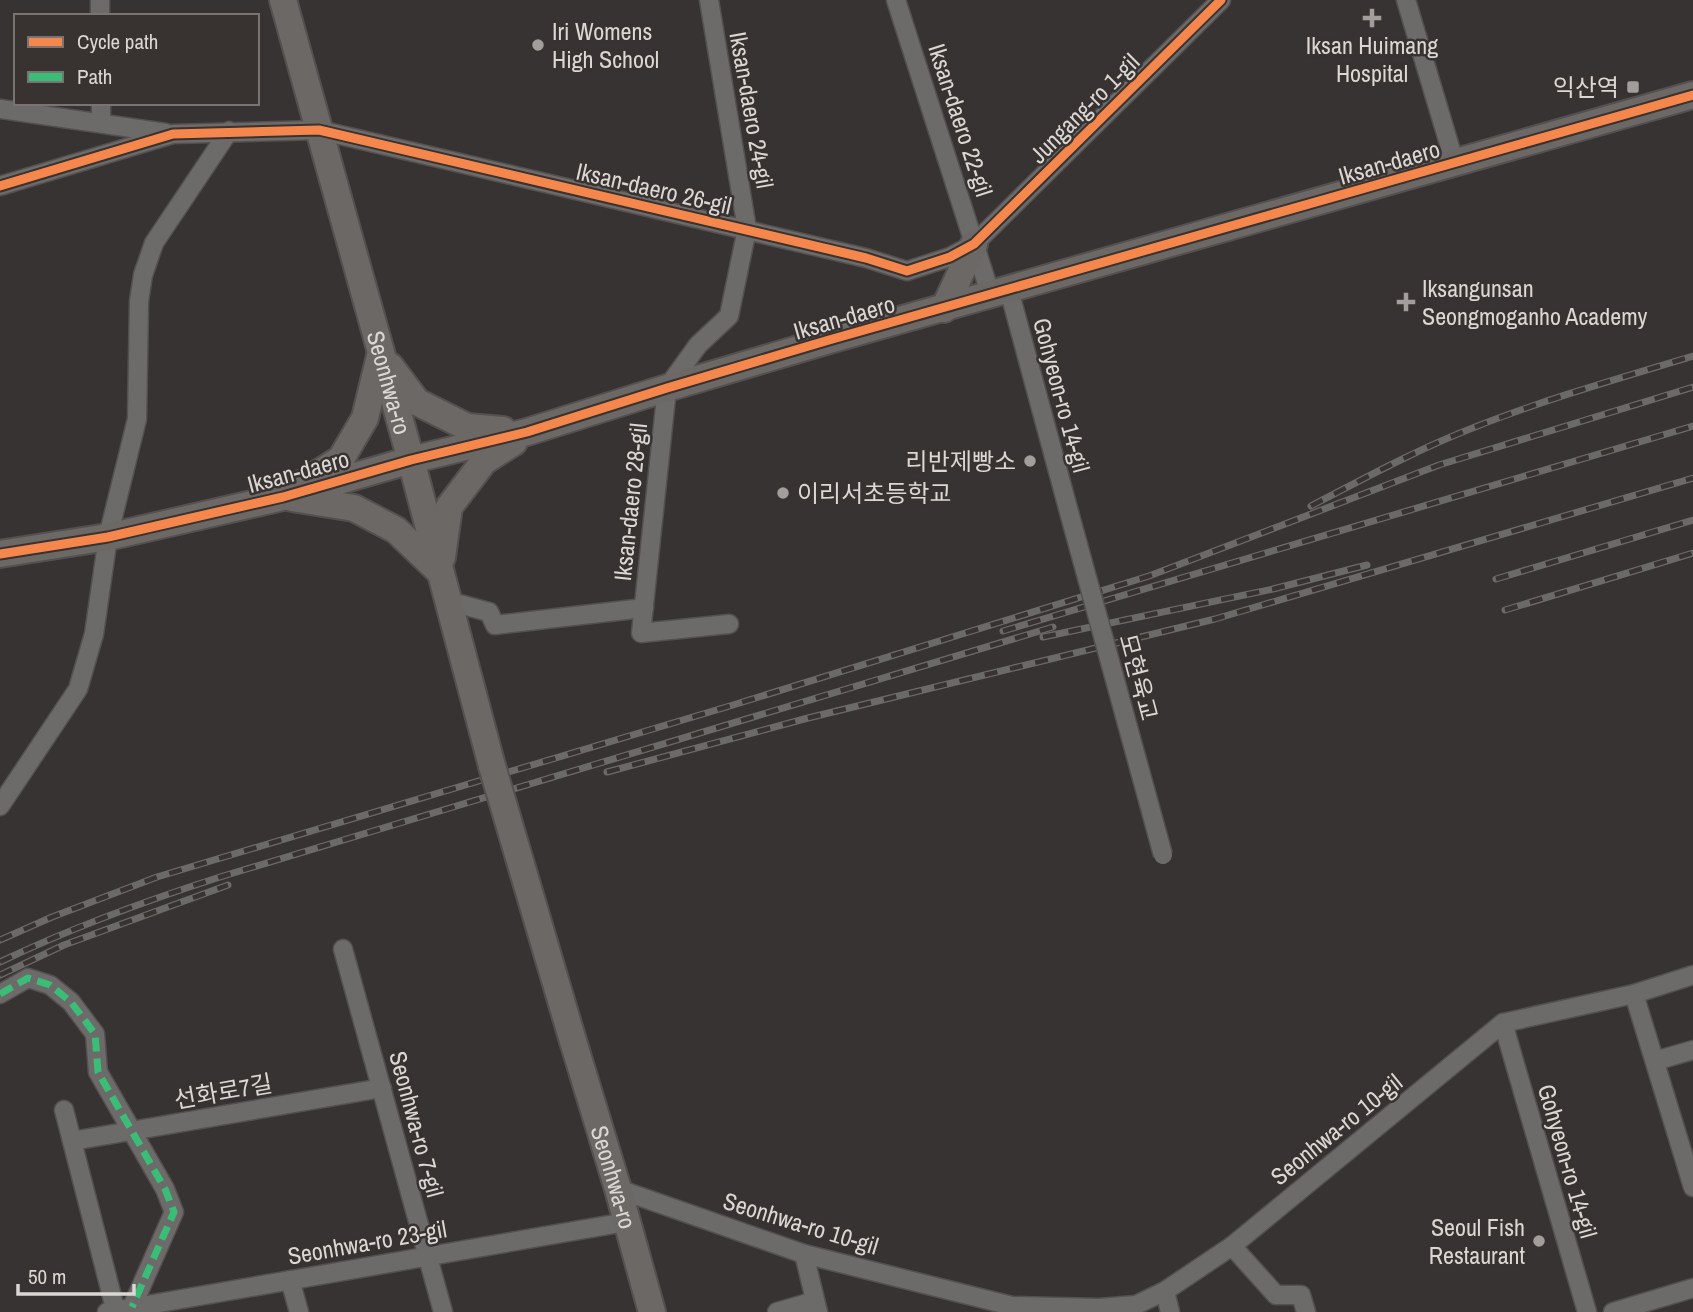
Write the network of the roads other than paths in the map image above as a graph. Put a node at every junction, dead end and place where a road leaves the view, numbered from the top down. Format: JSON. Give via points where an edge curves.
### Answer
{"nodes":[{"id":1,"x":283,"y":0,"type":"edge"},
{"id":2,"x":709,"y":0,"type":"edge"},
{"id":3,"x":896,"y":0,"type":"edge"},
{"id":4,"x":1221,"y":0,"type":"edge"},
{"id":5,"x":1406,"y":0,"type":"edge"},
{"id":6,"x":1693,"y":96,"type":"edge"},
{"id":7,"x":101,"y":105,"type":"edge"},
{"id":8,"x":0,"y":109,"type":"edge"},
{"id":9,"x":101,"y":122,"type":"junction"},
{"id":10,"x":319,"y":130,"type":"junction"},
{"id":11,"x":229,"y":131,"type":"junction"},
{"id":12,"x":173,"y":134,"type":"junction"},
{"id":13,"x":1455,"y":164,"type":"junction"},
{"id":14,"x":0,"y":186,"type":"edge"},
{"id":15,"x":747,"y":229,"type":"junction"},
{"id":16,"x":974,"y":244,"type":"junction"},
{"id":17,"x":1000,"y":293,"type":"junction"},
{"id":18,"x":944,"y":309,"type":"junction"},
{"id":19,"x":380,"y":354,"type":"junction"},
{"id":20,"x":667,"y":388,"type":"junction"},
{"id":21,"x":527,"y":432,"type":"junction"},
{"id":22,"x":411,"y":460,"type":"junction"},
{"id":23,"x":283,"y":497,"type":"junction"},
{"id":24,"x":1069,"y":512,"type":"joint"},
{"id":25,"x":108,"y":537,"type":"junction"},
{"id":26,"x":0,"y":554,"type":"edge"},
{"id":27,"x":440,"y":573,"type":"junction"},
{"id":28,"x":448,"y":601,"type":"junction"},
{"id":29,"x":643,"y":608,"type":"junction"},
{"id":30,"x":729,"y":624,"type":"dead end"},
{"id":31,"x":5,"y":790,"type":"edge"},
{"id":32,"x":0,"y":806,"type":"edge"},
{"id":33,"x":1163,"y":855,"type":"dead end"},
{"id":34,"x":343,"y":949,"type":"dead end"},
{"id":35,"x":1693,"y":975,"type":"edge"},
{"id":36,"x":1634,"y":994,"type":"junction"},
{"id":37,"x":0,"y":995,"type":"edge"},
{"id":38,"x":1503,"y":1023,"type":"junction"},
{"id":39,"x":1693,"y":1050,"type":"edge"},
{"id":40,"x":1654,"y":1061,"type":"junction"},
{"id":41,"x":382,"y":1088,"type":"junction"},
{"id":42,"x":64,"y":1110,"type":"dead end"},
{"id":43,"x":1685,"y":1130,"type":"edge"},
{"id":44,"x":132,"y":1131,"type":"junction"},
{"id":45,"x":72,"y":1141,"type":"junction"},
{"id":46,"x":1693,"y":1187,"type":"edge"},
{"id":47,"x":618,"y":1189,"type":"junction"},
{"id":48,"x":626,"y":1222,"type":"junction"},
{"id":49,"x":1231,"y":1246,"type":"junction"},
{"id":50,"x":804,"y":1254,"type":"junction"},
{"id":51,"x":428,"y":1256,"type":"junction"},
{"id":52,"x":290,"y":1280,"type":"junction"},
{"id":53,"x":1693,"y":1288,"type":"edge"},
{"id":54,"x":1165,"y":1291,"type":"junction"},
{"id":55,"x":817,"y":1307,"type":"edge"},
{"id":56,"x":1010,"y":1309,"type":"edge"},
{"id":57,"x":121,"y":1311,"type":"edge"},
{"id":58,"x":299,"y":1312,"type":"edge"},
{"id":59,"x":443,"y":1312,"type":"edge"},
{"id":60,"x":652,"y":1312,"type":"edge"},
{"id":61,"x":777,"y":1312,"type":"edge"},
{"id":62,"x":1170,"y":1312,"type":"edge"},
{"id":63,"x":1306,"y":1312,"type":"edge"},
{"id":64,"x":1587,"y":1312,"type":"edge"},
{"id":65,"x":1613,"y":1312,"type":"edge"}],
"edges":[{"from":1,"to":10,"type":"main road","name":"Seonhwa-ro"},
{"from":2,"to":15,"type":"street","name":"Iksan-daero 24-gil"},
{"from":3,"to":16,"type":"street","name":"Iksan-daero 22-gil"},
{"from":4,"to":16,"type":"street","name":"Jungang-ro 1-gil"},
{"from":5,"to":13,"type":"street"},
{"from":6,"to":13,"type":"main road","name":"Iksan-daero"},
{"from":7,"to":9,"type":"street"},
{"from":8,"to":9,"type":"street"},
{"from":9,"to":12,"type":"street"},
{"from":10,"to":11,"type":"street","name":"Iksan-daero 26-gil"},
{"from":10,"to":15,"type":"street","name":"Iksan-daero 26-gil"},
{"from":10,"to":19,"type":"main road","name":"Seonhwa-ro"},
{"from":11,"to":12,"type":"street","name":"Iksan-daero 26-gil"},
{"from":11,"to":25,"type":"street","via":[[155,243],[143,275],[137,419]]},
{"from":12,"to":14,"type":"street"},
{"from":13,"to":17,"type":"main road","name":"Iksan-daero"},
{"from":15,"to":16,"type":"street","name":"Iksan-daero 26-gil","via":[[907,271]]},
{"from":15,"to":20,"type":"street","name":"Iksan-daero 28-gil","via":[[729,316],[698,345]]},
{"from":16,"to":17,"type":"street","name":"Iksan-daero 22-gil"},
{"from":16,"to":18,"type":"main road"},
{"from":17,"to":18,"type":"main road","name":"Iksan-daero"},
{"from":17,"to":24,"type":"street","name":"Gohyeon-ro 14-gil"},
{"from":18,"to":20,"type":"main road","name":"Iksan-daero"},
{"from":19,"to":21,"type":"main road","via":[[417,402],[467,427]]},
{"from":19,"to":22,"type":"main road","name":"Seonhwa-ro"},
{"from":19,"to":23,"type":"main road","via":[[365,418],[341,459]]},
{"from":20,"to":21,"type":"main road","name":"Iksan-daero"},
{"from":20,"to":29,"type":"street","name":"Iksan-daero 28-gil"},
{"from":21,"to":22,"type":"main road","name":"Iksan-daero"},
{"from":21,"to":27,"type":"main road","via":[[484,461],[449,507]]},
{"from":22,"to":23,"type":"main road","name":"Iksan-daero"},
{"from":22,"to":27,"type":"main road","name":"Seonhwa-ro"},
{"from":23,"to":25,"type":"main road","name":"Iksan-daero"},
{"from":23,"to":27,"type":"main road","via":[[354,508],[396,530]]},
{"from":24,"to":33,"type":"street","name":"모현육교","bridge":true},
{"from":25,"to":26,"type":"main road","name":"Iksan-daero"},
{"from":25,"to":31,"type":"street","via":[[94,634],[78,689]]},
{"from":27,"to":28,"type":"main road","name":"Seonhwa-ro"},
{"from":28,"to":29,"type":"street","via":[[489,612],[495,625]]},
{"from":28,"to":47,"type":"main road","name":"Seonhwa-ro","bridge":true,"via":[[492,766]]},
{"from":29,"to":30,"type":"street","name":"Iksan-daero 28-gil","via":[[641,633]]},
{"from":31,"to":32,"type":"street"},
{"from":34,"to":41,"type":"street","name":"Seonhwa-ro 7-gil"},
{"from":35,"to":36,"type":"street","name":"Seonhwa-ro 10-gil"},
{"from":36,"to":38,"type":"street","name":"Seonhwa-ro 10-gil"},
{"from":36,"to":40,"type":"street"},
{"from":37,"to":44,"type":"street","via":[[28,978],[50,985],[71,1002],[94,1034],[98,1072]]},
{"from":38,"to":49,"type":"street","name":"Seonhwa-ro 10-gil"},
{"from":38,"to":64,"type":"street","name":"Gohyeon-ro 14-gil"},
{"from":39,"to":40,"type":"street"},
{"from":40,"to":43,"type":"street"},
{"from":41,"to":44,"type":"street","name":"선화로7길"},
{"from":41,"to":51,"type":"street","name":"Seonhwa-ro 7-gil"},
{"from":42,"to":45,"type":"street"},
{"from":43,"to":46,"type":"street"},
{"from":44,"to":45,"type":"street","name":"선화로7길"},
{"from":44,"to":57,"type":"street","via":[[174,1213]]},
{"from":45,"to":57,"type":"street"},
{"from":47,"to":48,"type":"main road","name":"Seonhwa-ro"},
{"from":47,"to":50,"type":"street","name":"Seonhwa-ro 10-gil"},
{"from":48,"to":51,"type":"street","name":"Seonhwa-ro 23-gil"},
{"from":48,"to":60,"type":"main road","name":"Seonhwa-ro"},
{"from":49,"to":54,"type":"street","name":"Seonhwa-ro 10-gil"},
{"from":49,"to":63,"type":"street","via":[[1276,1295],[1301,1295]]},
{"from":50,"to":55,"type":"street"},
{"from":50,"to":56,"type":"street","name":"Seonhwa-ro 10-gil"},
{"from":51,"to":52,"type":"street","name":"Seonhwa-ro 23-gil"},
{"from":51,"to":59,"type":"street","name":"Seonhwa-ro 7-gil"},
{"from":52,"to":57,"type":"street","name":"Seonhwa-ro 23-gil"},
{"from":52,"to":58,"type":"street"},
{"from":53,"to":65,"type":"street"},
{"from":54,"to":56,"type":"street","name":"Seonhwa-ro 10-gil","via":[[1136,1305]]},
{"from":54,"to":62,"type":"street"},
{"from":55,"to":61,"type":"street"}]}
